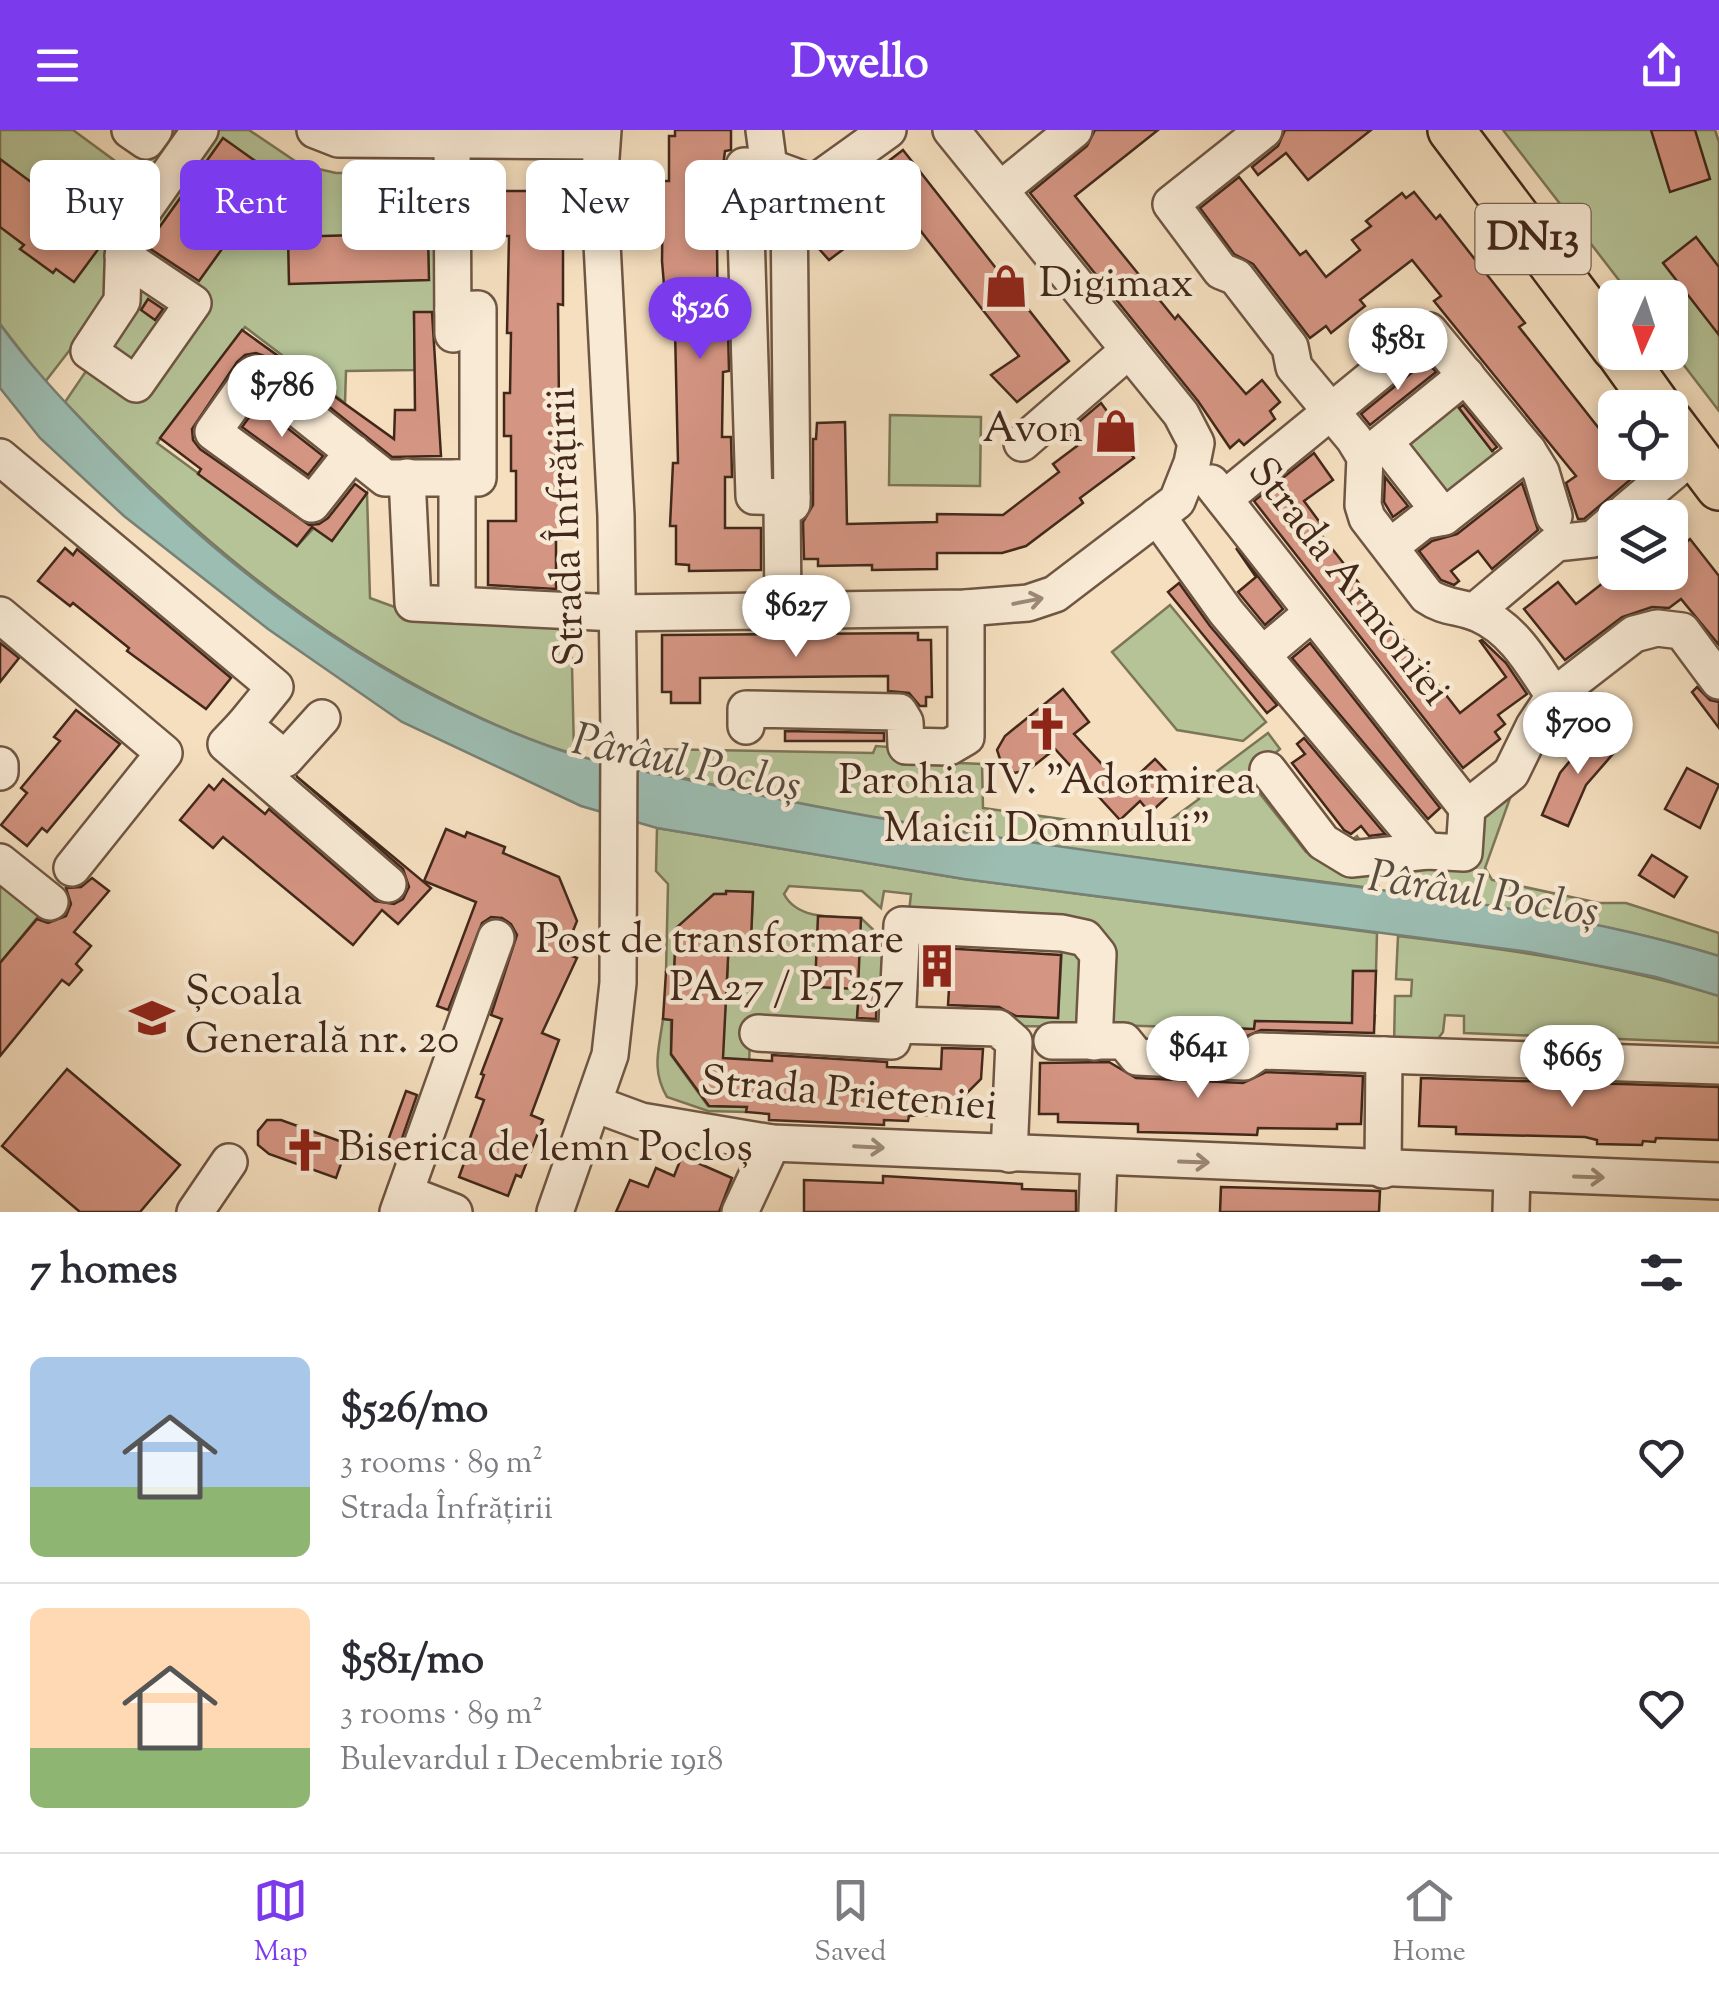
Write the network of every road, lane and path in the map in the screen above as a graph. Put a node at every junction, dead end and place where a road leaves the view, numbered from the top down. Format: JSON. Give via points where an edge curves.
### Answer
{"nodes":[{"id":1,"x":130,"y":130,"type":"edge"},
{"id":2,"x":154,"y":130,"type":"edge"},
{"id":3,"x":200,"y":130,"type":"edge"},
{"id":4,"x":315,"y":130,"type":"edge"},
{"id":5,"x":764,"y":130,"type":"edge"},
{"id":6,"x":888,"y":130,"type":"edge"},
{"id":7,"x":951,"y":130,"type":"edge"},
{"id":8,"x":1074,"y":130,"type":"edge"},
{"id":9,"x":1264,"y":130,"type":"edge"},
{"id":10,"x":1451,"y":130,"type":"edge"},
{"id":11,"x":383,"y":134,"type":"edge"},
{"id":12,"x":602,"y":136,"type":"edge"},
{"id":13,"x":452,"y":140,"type":"junction"},
{"id":14,"x":768,"y":160,"type":"edge"},
{"id":15,"x":846,"y":160,"type":"edge"},
{"id":16,"x":1000,"y":190,"type":"junction"},
{"id":17,"x":747,"y":250,"type":"edge"},
{"id":18,"x":789,"y":250,"type":"edge"},
{"id":19,"x":124,"y":256,"type":"dead end"},
{"id":20,"x":454,"y":310,"type":"junction"},
{"id":21,"x":1598,"y":325,"type":"edge"},
{"id":22,"x":1129,"y":350,"type":"junction"},
{"id":23,"x":1466,"y":375,"type":"junction"},
{"id":24,"x":1331,"y":412,"type":"junction"},
{"id":25,"x":454,"y":422,"type":"dead end"},
{"id":26,"x":1022,"y":444,"type":"dead end"},
{"id":27,"x":1375,"y":450,"type":"junction"},
{"id":28,"x":1528,"y":451,"type":"junction"},
{"id":29,"x":353,"y":452,"type":"dead end"},
{"id":30,"x":1694,"y":454,"type":"edge"},
{"id":31,"x":0,"y":457,"type":"edge"},
{"id":32,"x":1192,"y":464,"type":"junction"},
{"id":33,"x":407,"y":477,"type":"junction"},
{"id":34,"x":456,"y":478,"type":"junction"},
{"id":35,"x":792,"y":496,"type":"junction"},
{"id":36,"x":1224,"y":498,"type":"junction"},
{"id":37,"x":1640,"y":500,"type":"edge"},
{"id":38,"x":1157,"y":516,"type":"junction"},
{"id":39,"x":1554,"y":516,"type":"dead end"},
{"id":40,"x":1444,"y":517,"type":"junction"},
{"id":41,"x":1598,"y":534,"type":"edge"},
{"id":42,"x":1390,"y":547,"type":"junction"},
{"id":43,"x":457,"y":605,"type":"junction"},
{"id":44,"x":783,"y":608,"type":"junction"},
{"id":45,"x":966,"y":608,"type":"junction"},
{"id":46,"x":1474,"y":612,"type":"junction"},
{"id":47,"x":616,"y":613,"type":"junction"},
{"id":48,"x":1312,"y":613,"type":"junction"},
{"id":49,"x":0,"y":614,"type":"edge"},
{"id":50,"x":1262,"y":655,"type":"junction"},
{"id":51,"x":1719,"y":681,"type":"edge"},
{"id":52,"x":1554,"y":696,"type":"junction"},
{"id":53,"x":322,"y":718,"type":"dead end"},
{"id":54,"x":244,"y":725,"type":"junction"},
{"id":55,"x":746,"y":726,"type":"dead end"},
{"id":56,"x":1268,"y":770,"type":"dead end"},
{"id":57,"x":1467,"y":808,"type":"junction"},
{"id":58,"x":1427,"y":851,"type":"junction"},
{"id":59,"x":0,"y":862,"type":"edge"},
{"id":60,"x":72,"y":868,"type":"dead end"},
{"id":61,"x":388,"y":884,"type":"dead end"},
{"id":62,"x":50,"y":902,"type":"dead end"},
{"id":63,"x":496,"y":938,"type":"dead end"},
{"id":64,"x":897,"y":1025,"type":"junction"},
{"id":65,"x":758,"y":1033,"type":"dead end"},
{"id":66,"x":1052,"y":1041,"type":"dead end"},
{"id":67,"x":1094,"y":1042,"type":"junction"},
{"id":68,"x":1384,"y":1055,"type":"junction"},
{"id":69,"x":1719,"y":1066,"type":"edge"},
{"id":70,"x":595,"y":1104,"type":"junction"},
{"id":71,"x":772,"y":1143,"type":"junction"},
{"id":72,"x":1009,"y":1154,"type":"junction"},
{"id":73,"x":1099,"y":1158,"type":"junction"},
{"id":74,"x":228,"y":1162,"type":"dead end"},
{"id":75,"x":1383,"y":1170,"type":"junction"},
{"id":76,"x":1512,"y":1174,"type":"junction"},
{"id":77,"x":1719,"y":1181,"type":"edge"},
{"id":78,"x":401,"y":1202,"type":"edge"},
{"id":79,"x":196,"y":1212,"type":"edge"},
{"id":80,"x":454,"y":1212,"type":"edge"},
{"id":81,"x":554,"y":1212,"type":"edge"},
{"id":82,"x":740,"y":1212,"type":"edge"},
{"id":83,"x":1096,"y":1212,"type":"edge"},
{"id":84,"x":1511,"y":1212,"type":"edge"}],
"edges":[{"from":1,"to":2,"type":"street","via":[[146,141]]},
{"from":3,"to":19,"type":"street","via":[[124,238]]},
{"from":4,"to":11,"type":"street","via":[[338,139]]},
{"from":5,"to":14,"type":"street"},
{"from":6,"to":15,"type":"street"},
{"from":7,"to":16,"type":"street","name":"Strada Armoniei"},
{"from":8,"to":16,"type":"street"},
{"from":9,"to":24,"type":"street","via":[[1172,204],[1290,347],[1294,367]]},
{"from":10,"to":21,"type":"main road","number":"DN13"},
{"from":11,"to":13,"type":"street"},
{"from":12,"to":13,"type":"street"},
{"from":12,"to":47,"type":"street","name":"Strada Înfrățirii"},
{"from":13,"to":20,"type":"street"},
{"from":16,"to":22,"type":"street","name":"Strada Armoniei"},
{"from":17,"to":35,"type":"street","via":[[754,496]]},
{"from":18,"to":35,"type":"street"},
{"from":20,"to":25,"type":"street"},
{"from":20,"to":34,"type":"street","via":[[478,309],[478,478]]},
{"from":22,"to":26,"type":"street"},
{"from":22,"to":32,"type":"street","name":"Strada Armoniei","via":[[1181,414],[1196,443]]},
{"from":23,"to":24,"type":"street","via":[[1429,331]]},
{"from":23,"to":27,"type":"street"},
{"from":23,"to":28,"type":"street"},
{"from":24,"to":27,"type":"street"},
{"from":24,"to":36,"type":"street"},
{"from":27,"to":40,"type":"street"},
{"from":27,"to":42,"type":"street","via":[[1362,505]]},
{"from":28,"to":39,"type":"street"},
{"from":28,"to":40,"type":"street"},
{"from":29,"to":33,"type":"street","via":[[385,478]]},
{"from":30,"to":37,"type":"street"},
{"from":31,"to":54,"type":"street","via":[[275,687]]},
{"from":32,"to":36,"type":"street","name":"Strada Armoniei"},
{"from":32,"to":38,"type":"street","name":"Strada Armoniei","via":[[1176,501]]},
{"from":33,"to":34,"type":"street"},
{"from":33,"to":43,"type":"street","name":"Strada Armoniei","via":[[413,603]]},
{"from":34,"to":43,"type":"street"},
{"from":35,"to":44,"type":"street","via":[[792,504],[782,505]]},
{"from":36,"to":48,"type":"street","name":"Strada Armoniei"},
{"from":45,"to":38,"type":"street","name":"Strada Armoniei","one_way":true,"via":[[1055,594]]},
{"from":38,"to":50,"type":"street"},
{"from":40,"to":42,"type":"street","via":[[1423,521]]},
{"from":41,"to":46,"type":"street","via":[[1556,543]]},
{"from":42,"to":46,"type":"street","via":[[1427,596]]},
{"from":43,"to":47,"type":"street","name":"Strada Armoniei"},
{"from":44,"to":45,"type":"street","name":"Strada Armoniei"},
{"from":44,"to":47,"type":"street","name":"Strada Armoniei"},
{"from":45,"to":55,"type":"street","via":[[966,736],[949,747],[906,746],[900,712],[746,710]]},
{"from":46,"to":52,"type":"street","via":[[1499,624]]},
{"from":47,"to":70,"type":"street","name":"Strada Înfrățirii","via":[[618,983],[610,1054]]},
{"from":48,"to":50,"type":"street"},
{"from":48,"to":57,"type":"street","name":"Strada Armoniei"},
{"from":49,"to":60,"type":"street","via":[[164,753]]},
{"from":50,"to":58,"type":"street"},
{"from":51,"to":52,"type":"street","via":[[1682,632],[1657,628],[1634,634]]},
{"from":52,"to":57,"type":"street","via":[[1511,774]]},
{"from":53,"to":54,"type":"street","via":[[285,759]]},
{"from":54,"to":61,"type":"street","via":[[226,744]]},
{"from":56,"to":58,"type":"street","via":[[1323,842],[1351,859]]},
{"from":57,"to":58,"type":"street","via":[[1464,853]]},
{"from":59,"to":62,"type":"street"},
{"from":63,"to":78,"type":"street"},
{"from":64,"to":65,"type":"street","via":[[892,1041]]},
{"from":64,"to":67,"type":"street","via":[[902,926],[1062,933],[1085,938],[1098,954]]},
{"from":64,"to":72,"type":"street","via":[[998,1028],[1014,1042]]},
{"from":66,"to":67,"type":"street"},
{"from":67,"to":68,"type":"street","via":[[1124,1041],[1137,1058],[1244,1062],[1260,1051]]},
{"from":68,"to":69,"type":"street"},
{"from":68,"to":75,"type":"street"},
{"from":70,"to":71,"type":"street","name":"Strada Prieteniei","via":[[641,1121]]},
{"from":70,"to":81,"type":"street","name":"Strada Înfrățirii"},
{"from":71,"to":72,"type":"street","name":"Strada Prieteniei","one_way":true},
{"from":71,"to":82,"type":"street"},
{"from":72,"to":73,"type":"street","name":"Strada Prieteniei"},
{"from":73,"to":75,"type":"street","name":"Strada Prieteniei","one_way":true},
{"from":73,"to":83,"type":"street"},
{"from":74,"to":79,"type":"street"},
{"from":75,"to":76,"type":"street","name":"Strada Prieteniei"},
{"from":76,"to":77,"type":"street","name":"Strada Prieteniei","one_way":true},
{"from":76,"to":84,"type":"street"},
{"from":78,"to":80,"type":"street"}]}
